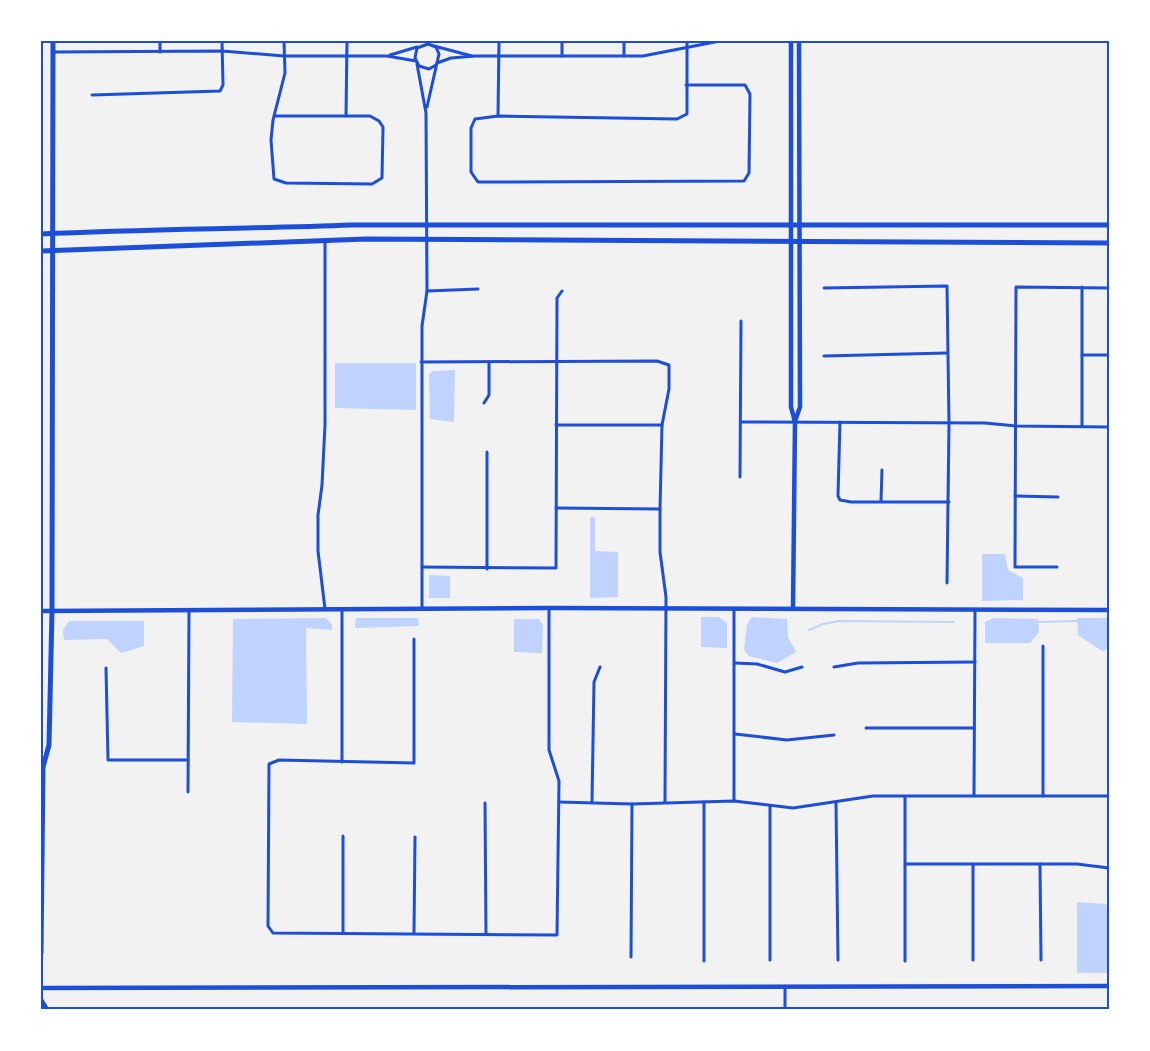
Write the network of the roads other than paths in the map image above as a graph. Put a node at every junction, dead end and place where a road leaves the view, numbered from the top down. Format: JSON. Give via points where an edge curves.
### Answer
{"nodes":[{"id":1,"x":53,"y":41,"type":"edge"},
{"id":2,"x":160,"y":41,"type":"edge"},
{"id":3,"x":222,"y":41,"type":"edge"},
{"id":4,"x":284,"y":41,"type":"edge"},
{"id":5,"x":347,"y":41,"type":"edge"},
{"id":6,"x":499,"y":41,"type":"edge"},
{"id":7,"x":562,"y":41,"type":"edge"},
{"id":8,"x":624,"y":41,"type":"edge"},
{"id":9,"x":686,"y":41,"type":"edge"},
{"id":10,"x":720,"y":41,"type":"edge"},
{"id":11,"x":791,"y":41,"type":"edge"},
{"id":12,"x":800,"y":41,"type":"edge"},
{"id":13,"x":432,"y":45,"type":"junction"},
{"id":14,"x":420,"y":46,"type":"junction"},
{"id":15,"x":686,"y":47,"type":"junction"},
{"id":16,"x":53,"y":52,"type":"junction"},
{"id":17,"x":160,"y":52,"type":"junction"},
{"id":18,"x":222,"y":52,"type":"junction"},
{"id":19,"x":346,"y":55,"type":"junction"},
{"id":20,"x":284,"y":56,"type":"junction"},
{"id":21,"x":387,"y":56,"type":"junction"},
{"id":22,"x":475,"y":56,"type":"junction"},
{"id":23,"x":499,"y":56,"type":"junction"},
{"id":24,"x":562,"y":56,"type":"junction"},
{"id":25,"x":624,"y":56,"type":"junction"},
{"id":26,"x":416,"y":63,"type":"junction"},
{"id":27,"x":437,"y":64,"type":"junction"},
{"id":28,"x":686,"y":85,"type":"junction"},
{"id":29,"x":92,"y":95,"type":"dead end"},
{"id":30,"x":426,"y":113,"type":"junction"},
{"id":31,"x":274,"y":116,"type":"junction"},
{"id":32,"x":346,"y":116,"type":"junction"},
{"id":33,"x":498,"y":116,"type":"junction"},
{"id":34,"x":426,"y":225,"type":"junction"},
{"id":35,"x":790,"y":225,"type":"junction"},
{"id":36,"x":1109,"y":225,"type":"edge"},
{"id":37,"x":799,"y":226,"type":"junction"},
{"id":38,"x":41,"y":234,"type":"edge"},
{"id":39,"x":53,"y":234,"type":"junction"},
{"id":40,"x":426,"y":239,"type":"junction"},
{"id":41,"x":790,"y":240,"type":"junction"},
{"id":42,"x":325,"y":241,"type":"junction"},
{"id":43,"x":799,"y":241,"type":"junction"},
{"id":44,"x":1109,"y":243,"type":"edge"},
{"id":45,"x":53,"y":250,"type":"junction"},
{"id":46,"x":41,"y":251,"type":"edge"},
{"id":47,"x":1082,"y":287,"type":"junction"},
{"id":48,"x":824,"y":288,"type":"dead end"},
{"id":49,"x":1109,"y":288,"type":"edge"},
{"id":50,"x":478,"y":289,"type":"dead end"},
{"id":51,"x":427,"y":291,"type":"junction"},
{"id":52,"x":562,"y":291,"type":"dead end"},
{"id":53,"x":741,"y":322,"type":"dead end"},
{"id":54,"x":947,"y":353,"type":"junction"},
{"id":55,"x":1082,"y":355,"type":"junction"},
{"id":56,"x":1109,"y":355,"type":"edge"},
{"id":57,"x":824,"y":356,"type":"dead end"},
{"id":58,"x":421,"y":362,"type":"junction"},
{"id":59,"x":489,"y":362,"type":"junction"},
{"id":60,"x":557,"y":363,"type":"junction"},
{"id":61,"x":484,"y":403,"type":"dead end"},
{"id":62,"x":741,"y":422,"type":"junction"},
{"id":63,"x":795,"y":422,"type":"junction"},
{"id":64,"x":840,"y":422,"type":"junction"},
{"id":65,"x":949,"y":424,"type":"junction"},
{"id":66,"x":556,"y":425,"type":"junction"},
{"id":67,"x":662,"y":425,"type":"junction"},
{"id":68,"x":1016,"y":426,"type":"junction"},
{"id":69,"x":1082,"y":426,"type":"junction"},
{"id":70,"x":1109,"y":426,"type":"edge"},
{"id":71,"x":487,"y":452,"type":"dead end"},
{"id":72,"x":882,"y":470,"type":"dead end"},
{"id":73,"x":740,"y":477,"type":"dead end"},
{"id":74,"x":1016,"y":496,"type":"junction"},
{"id":75,"x":1058,"y":496,"type":"dead end"},
{"id":76,"x":882,"y":501,"type":"junction"},
{"id":77,"x":949,"y":502,"type":"junction"},
{"id":78,"x":556,"y":508,"type":"junction"},
{"id":79,"x":660,"y":509,"type":"junction"},
{"id":80,"x":1057,"y":567,"type":"dead end"},
{"id":81,"x":422,"y":568,"type":"junction"},
{"id":82,"x":487,"y":569,"type":"junction"},
{"id":83,"x":947,"y":583,"type":"dead end"},
{"id":84,"x":549,"y":608,"type":"junction"},
{"id":85,"x":189,"y":609,"type":"junction"},
{"id":86,"x":325,"y":609,"type":"junction"},
{"id":87,"x":342,"y":609,"type":"junction"},
{"id":88,"x":422,"y":609,"type":"junction"},
{"id":89,"x":666,"y":609,"type":"junction"},
{"id":90,"x":793,"y":609,"type":"junction"},
{"id":91,"x":734,"y":610,"type":"junction"},
{"id":92,"x":975,"y":610,"type":"junction"},
{"id":93,"x":1109,"y":610,"type":"edge"},
{"id":94,"x":41,"y":611,"type":"edge"},
{"id":95,"x":52,"y":611,"type":"junction"},
{"id":96,"x":414,"y":639,"type":"dead end"},
{"id":97,"x":1043,"y":646,"type":"dead end"},
{"id":98,"x":975,"y":662,"type":"junction"},
{"id":99,"x":735,"y":663,"type":"junction"},
{"id":100,"x":802,"y":667,"type":"dead end"},
{"id":101,"x":834,"y":667,"type":"dead end"},
{"id":102,"x":106,"y":668,"type":"dead end"},
{"id":103,"x":600,"y":668,"type":"dead end"},
{"id":104,"x":866,"y":728,"type":"dead end"},
{"id":105,"x":974,"y":728,"type":"junction"},
{"id":106,"x":734,"y":734,"type":"junction"},
{"id":107,"x":834,"y":735,"type":"dead end"},
{"id":108,"x":188,"y":760,"type":"junction"},
{"id":109,"x":342,"y":762,"type":"junction"},
{"id":110,"x":42,"y":765,"type":"edge"},
{"id":111,"x":188,"y":792,"type":"dead end"},
{"id":112,"x":974,"y":796,"type":"junction"},
{"id":113,"x":1043,"y":796,"type":"junction"},
{"id":114,"x":1109,"y":796,"type":"edge"},
{"id":115,"x":905,"y":797,"type":"junction"},
{"id":116,"x":734,"y":801,"type":"junction"},
{"id":117,"x":559,"y":802,"type":"junction"},
{"id":118,"x":592,"y":802,"type":"junction"},
{"id":119,"x":665,"y":802,"type":"junction"},
{"id":120,"x":704,"y":802,"type":"junction"},
{"id":121,"x":485,"y":803,"type":"dead end"},
{"id":122,"x":836,"y":803,"type":"junction"},
{"id":123,"x":632,"y":804,"type":"junction"},
{"id":124,"x":770,"y":807,"type":"junction"},
{"id":125,"x":343,"y":836,"type":"dead end"},
{"id":126,"x":415,"y":837,"type":"dead end"},
{"id":127,"x":905,"y":864,"type":"junction"},
{"id":128,"x":973,"y":864,"type":"junction"},
{"id":129,"x":1040,"y":864,"type":"junction"},
{"id":130,"x":1109,"y":868,"type":"edge"},
{"id":131,"x":343,"y":933,"type":"junction"},
{"id":132,"x":414,"y":933,"type":"junction"},
{"id":133,"x":486,"y":934,"type":"junction"},
{"id":134,"x":41,"y":953,"type":"edge"},
{"id":135,"x":631,"y":957,"type":"dead end"},
{"id":136,"x":770,"y":960,"type":"dead end"},
{"id":137,"x":838,"y":960,"type":"dead end"},
{"id":138,"x":973,"y":960,"type":"dead end"},
{"id":139,"x":1041,"y":960,"type":"dead end"},
{"id":140,"x":704,"y":961,"type":"dead end"},
{"id":141,"x":905,"y":961,"type":"dead end"},
{"id":142,"x":785,"y":986,"type":"junction"},
{"id":143,"x":1109,"y":986,"type":"edge"},
{"id":144,"x":41,"y":988,"type":"edge"},
{"id":145,"x":41,"y":1000,"type":"edge"},
{"id":146,"x":47,"y":1010,"type":"edge"},
{"id":147,"x":785,"y":1010,"type":"edge"}],
"edges":[{"from":1,"to":16,"type":"main road"},
{"from":2,"to":17,"type":"street"},
{"from":3,"to":18,"type":"street"},
{"from":4,"to":20,"type":"street"},
{"from":5,"to":19,"type":"street"},
{"from":6,"to":23,"type":"street"},
{"from":7,"to":24,"type":"street"},
{"from":8,"to":25,"type":"street"},
{"from":9,"to":15,"type":"street"},
{"from":10,"to":15,"type":"street"},
{"from":11,"to":35,"type":"street"},
{"from":12,"to":37,"type":"street"},
{"from":13,"to":14,"type":"street"},
{"from":13,"to":22,"type":"street"},
{"from":13,"to":27,"type":"street","via":[[439,54]]},
{"from":14,"to":21,"type":"street"},
{"from":14,"to":26,"type":"street","via":[[416,51]]},
{"from":15,"to":25,"type":"street","via":[[643,56]]},
{"from":15,"to":28,"type":"street"},
{"from":16,"to":17,"type":"street"},
{"from":16,"to":39,"type":"main road"},
{"from":17,"to":18,"type":"street"},
{"from":18,"to":20,"type":"street"},
{"from":18,"to":29,"type":"street","via":[[223,85],[220,91]]},
{"from":19,"to":20,"type":"street"},
{"from":19,"to":21,"type":"street"},
{"from":19,"to":32,"type":"street"},
{"from":20,"to":31,"type":"street","via":[[285,73]]},
{"from":21,"to":26,"type":"street"},
{"from":22,"to":23,"type":"street"},
{"from":22,"to":27,"type":"street","via":[[451,58]]},
{"from":23,"to":24,"type":"street"},
{"from":23,"to":33,"type":"street"},
{"from":24,"to":25,"type":"street"},
{"from":26,"to":27,"type":"street","via":[[426,69]]},
{"from":26,"to":30,"type":"street"},
{"from":27,"to":30,"type":"street"},
{"from":28,"to":33,"type":"street","via":[[687,114],[678,119]]},
{"from":28,"to":33,"type":"street","via":[[744,85],[750,94],[749,173],[744,181],[478,182],[471,172],[472,128],[475,119]]},
{"from":30,"to":34,"type":"street"},
{"from":31,"to":32,"type":"street"},
{"from":31,"to":32,"type":"street","via":[[271,140],[274,179],[286,183],[372,184],[382,178],[383,127],[380,121],[370,116]]},
{"from":34,"to":35,"type":"main road"},
{"from":34,"to":39,"type":"main road","via":[[129,229]]},
{"from":34,"to":40,"type":"street"},
{"from":35,"to":37,"type":"main road"},
{"from":35,"to":41,"type":"street"},
{"from":36,"to":37,"type":"main road"},
{"from":37,"to":43,"type":"street"},
{"from":38,"to":39,"type":"main road"},
{"from":39,"to":45,"type":"main road"},
{"from":40,"to":41,"type":"main road"},
{"from":40,"to":42,"type":"main road"},
{"from":40,"to":51,"type":"street"},
{"from":41,"to":43,"type":"main road"},
{"from":41,"to":63,"type":"street","via":[[791,407]]},
{"from":42,"to":45,"type":"main road"},
{"from":42,"to":86,"type":"street","via":[[325,424],[318,515],[318,551]]},
{"from":43,"to":44,"type":"main road"},
{"from":43,"to":63,"type":"street","via":[[800,407]]},
{"from":45,"to":46,"type":"main road"},
{"from":45,"to":95,"type":"main road"},
{"from":47,"to":49,"type":"street"},
{"from":47,"to":55,"type":"street"},
{"from":47,"to":68,"type":"street","via":[[1016,287]]},
{"from":48,"to":54,"type":"street","via":[[947,286]]},
{"from":50,"to":51,"type":"street"},
{"from":51,"to":58,"type":"street"},
{"from":52,"to":60,"type":"street","via":[[556,298]]},
{"from":53,"to":62,"type":"street"},
{"from":54,"to":57,"type":"street"},
{"from":54,"to":65,"type":"street"},
{"from":55,"to":56,"type":"street"},
{"from":55,"to":69,"type":"street"},
{"from":58,"to":59,"type":"street"},
{"from":58,"to":81,"type":"street"},
{"from":59,"to":60,"type":"street"},
{"from":59,"to":61,"type":"street","via":[[489,395]]},
{"from":60,"to":66,"type":"street"},
{"from":60,"to":67,"type":"street","via":[[666,362],[670,369],[669,389]]},
{"from":62,"to":63,"type":"street"},
{"from":62,"to":73,"type":"street"},
{"from":63,"to":64,"type":"street"},
{"from":63,"to":90,"type":"street"},
{"from":64,"to":65,"type":"street"},
{"from":64,"to":76,"type":"street","via":[[840,500]]},
{"from":65,"to":68,"type":"street"},
{"from":65,"to":77,"type":"street"},
{"from":66,"to":67,"type":"street"},
{"from":66,"to":78,"type":"street"},
{"from":67,"to":79,"type":"street"},
{"from":68,"to":69,"type":"street"},
{"from":68,"to":74,"type":"street"},
{"from":69,"to":70,"type":"street"},
{"from":71,"to":82,"type":"street"},
{"from":72,"to":76,"type":"street"},
{"from":74,"to":75,"type":"street"},
{"from":74,"to":80,"type":"street","via":[[1016,567]]},
{"from":76,"to":77,"type":"street"},
{"from":77,"to":83,"type":"street"},
{"from":78,"to":79,"type":"street"},
{"from":78,"to":82,"type":"street","via":[[556,568]]},
{"from":79,"to":89,"type":"street","via":[[660,552]]},
{"from":81,"to":82,"type":"street"},
{"from":81,"to":88,"type":"street"},
{"from":84,"to":88,"type":"street"},
{"from":84,"to":89,"type":"street"},
{"from":84,"to":117,"type":"street","via":[[549,750],[559,777]]},
{"from":85,"to":86,"type":"street"},
{"from":85,"to":95,"type":"street"},
{"from":85,"to":108,"type":"street"},
{"from":86,"to":87,"type":"street"},
{"from":87,"to":88,"type":"street"},
{"from":87,"to":109,"type":"street"},
{"from":89,"to":91,"type":"street"},
{"from":89,"to":119,"type":"street"},
{"from":90,"to":91,"type":"street"},
{"from":90,"to":92,"type":"street"},
{"from":91,"to":99,"type":"street"},
{"from":92,"to":93,"type":"street"},
{"from":92,"to":98,"type":"street"},
{"from":94,"to":95,"type":"street"},
{"from":95,"to":110,"type":"main road","via":[[49,745]]},
{"from":96,"to":109,"type":"street","via":[[414,763]]},
{"from":97,"to":113,"type":"street"},
{"from":98,"to":101,"type":"street","via":[[858,663]]},
{"from":98,"to":105,"type":"street"},
{"from":99,"to":100,"type":"street","via":[[756,664],[785,672]]},
{"from":99,"to":106,"type":"street"},
{"from":102,"to":108,"type":"street","via":[[108,760]]},
{"from":103,"to":118,"type":"street","via":[[594,682]]},
{"from":104,"to":105,"type":"street"},
{"from":105,"to":112,"type":"street"},
{"from":106,"to":107,"type":"street","via":[[797,740]]},
{"from":106,"to":116,"type":"street"},
{"from":108,"to":111,"type":"street"},
{"from":109,"to":131,"type":"street","via":[[279,760],[269,764],[269,921],[270,930],[276,934]]},
{"from":110,"to":134,"type":"main road"},
{"from":112,"to":113,"type":"street"},
{"from":112,"to":115,"type":"street"},
{"from":113,"to":114,"type":"street"},
{"from":115,"to":122,"type":"street","via":[[862,797]]},
{"from":115,"to":127,"type":"street"},
{"from":116,"to":120,"type":"street"},
{"from":116,"to":124,"type":"street"},
{"from":117,"to":118,"type":"street"},
{"from":117,"to":133,"type":"street","via":[[557,935]]},
{"from":118,"to":123,"type":"street"},
{"from":119,"to":120,"type":"street"},
{"from":119,"to":123,"type":"street"},
{"from":120,"to":140,"type":"street"},
{"from":121,"to":133,"type":"street"},
{"from":122,"to":124,"type":"street"},
{"from":122,"to":137,"type":"street"},
{"from":123,"to":135,"type":"street"},
{"from":124,"to":136,"type":"street"},
{"from":125,"to":131,"type":"street"},
{"from":126,"to":132,"type":"street"},
{"from":127,"to":128,"type":"street"},
{"from":127,"to":141,"type":"street"},
{"from":128,"to":129,"type":"street"},
{"from":128,"to":138,"type":"street"},
{"from":129,"to":130,"type":"street"},
{"from":129,"to":139,"type":"street"},
{"from":131,"to":132,"type":"street"},
{"from":132,"to":133,"type":"street"},
{"from":142,"to":143,"type":"street"},
{"from":142,"to":144,"type":"street"},
{"from":142,"to":147,"type":"street"},
{"from":145,"to":146,"type":"main road"}]}
